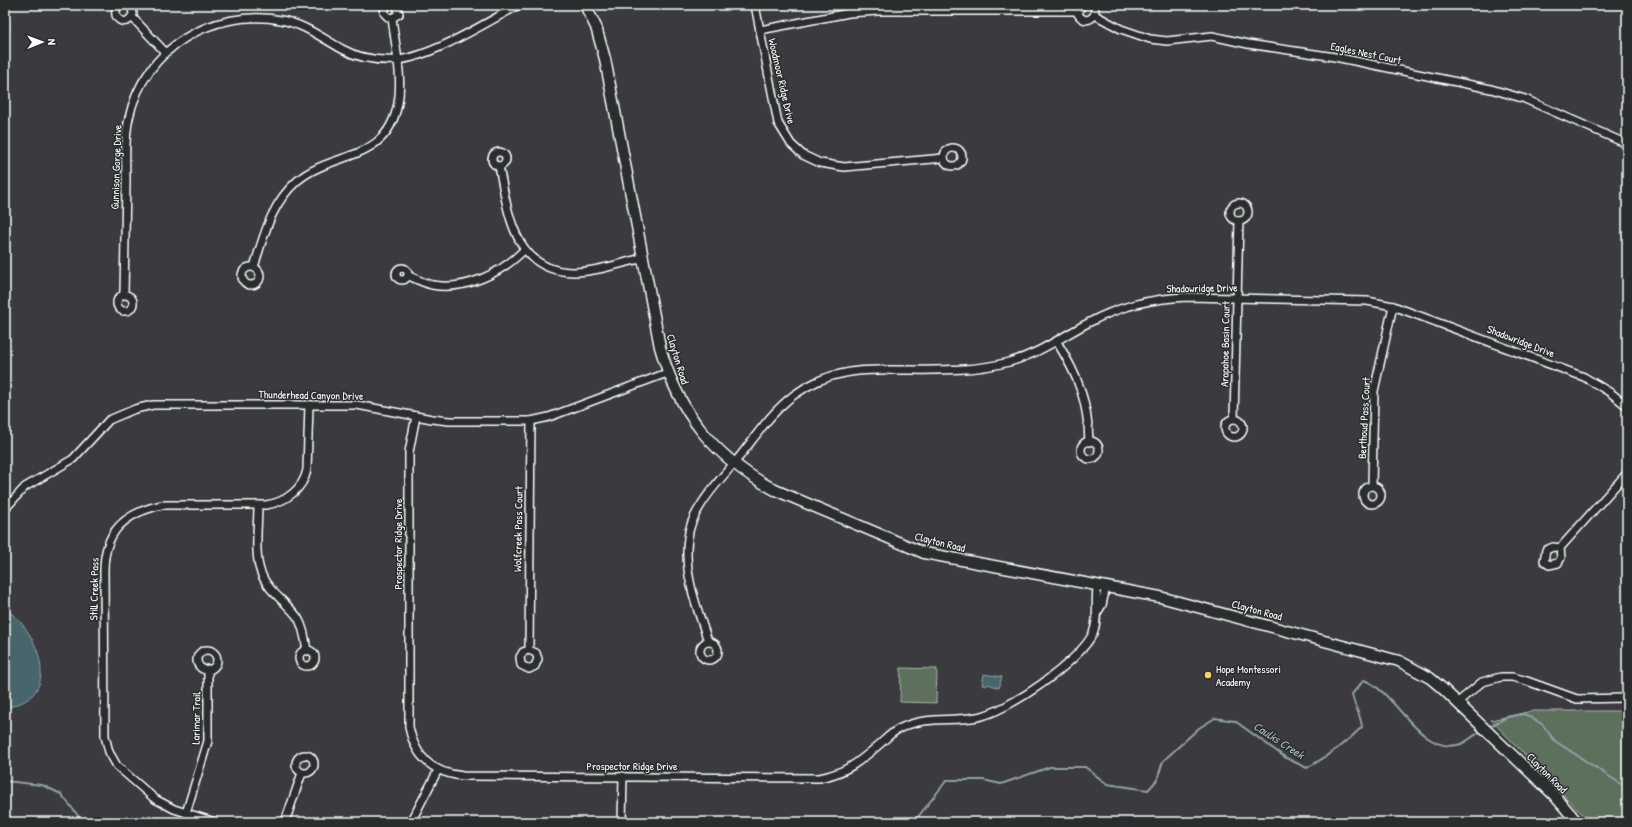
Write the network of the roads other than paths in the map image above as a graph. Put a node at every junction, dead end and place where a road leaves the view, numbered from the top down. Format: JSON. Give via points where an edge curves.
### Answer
{"nodes":[{"id":1,"x":119,"y":5,"type":"edge"},
{"id":2,"x":129,"y":5,"type":"edge"},
{"id":3,"x":386,"y":5,"type":"edge"},
{"id":4,"x":397,"y":5,"type":"edge"},
{"id":5,"x":519,"y":5,"type":"edge"},
{"id":6,"x":585,"y":5,"type":"edge"},
{"id":7,"x":755,"y":5,"type":"edge"},
{"id":8,"x":1093,"y":5,"type":"edge"},
{"id":9,"x":1079,"y":8,"type":"edge"},
{"id":10,"x":1095,"y":15,"type":"junction"},
{"id":11,"x":132,"y":17,"type":"junction"},
{"id":12,"x":392,"y":18,"type":"junction"},
{"id":13,"x":5,"y":25,"type":"edge"},
{"id":14,"x":5,"y":28,"type":"edge"},
{"id":15,"x":760,"y":30,"type":"junction"},
{"id":16,"x":165,"y":52,"type":"junction"},
{"id":17,"x":397,"y":60,"type":"junction"},
{"id":18,"x":1627,"y":144,"type":"edge"},
{"id":19,"x":944,"y":158,"type":"dead end"},
{"id":20,"x":499,"y":166,"type":"dead end"},
{"id":21,"x":1239,"y":221,"type":"dead end"},
{"id":22,"x":524,"y":250,"type":"junction"},
{"id":23,"x":643,"y":258,"type":"junction"},
{"id":24,"x":254,"y":267,"type":"dead end"},
{"id":25,"x":409,"y":276,"type":"dead end"},
{"id":26,"x":124,"y":294,"type":"dead end"},
{"id":27,"x":1237,"y":298,"type":"junction"},
{"id":28,"x":1393,"y":306,"type":"junction"},
{"id":29,"x":1058,"y":342,"type":"junction"},
{"id":30,"x":667,"y":373,"type":"junction"},
{"id":31,"x":309,"y":405,"type":"junction"},
{"id":32,"x":1627,"y":406,"type":"edge"},
{"id":33,"x":416,"y":416,"type":"junction"},
{"id":34,"x":1234,"y":418,"type":"dead end"},
{"id":35,"x":531,"y":421,"type":"junction"},
{"id":36,"x":1089,"y":442,"type":"dead end"},
{"id":37,"x":734,"y":464,"type":"junction"},
{"id":38,"x":1627,"y":473,"type":"edge"},
{"id":39,"x":1372,"y":486,"type":"dead end"},
{"id":40,"x":258,"y":506,"type":"junction"},
{"id":41,"x":5,"y":509,"type":"edge"},
{"id":42,"x":1560,"y":548,"type":"dead end"},
{"id":43,"x":1102,"y":585,"type":"junction"},
{"id":44,"x":708,"y":640,"type":"dead end"},
{"id":45,"x":529,"y":650,"type":"dead end"},
{"id":46,"x":307,"y":651,"type":"dead end"},
{"id":47,"x":208,"y":669,"type":"dead end"},
{"id":48,"x":1627,"y":698,"type":"edge"},
{"id":49,"x":1458,"y":702,"type":"junction"},
{"id":50,"x":438,"y":770,"type":"junction"},
{"id":51,"x":302,"y":773,"type":"dead end"},
{"id":52,"x":623,"y":776,"type":"junction"},
{"id":53,"x":186,"y":813,"type":"junction"},
{"id":54,"x":215,"y":822,"type":"edge"},
{"id":55,"x":286,"y":822,"type":"edge"},
{"id":56,"x":412,"y":822,"type":"edge"},
{"id":57,"x":622,"y":822,"type":"edge"},
{"id":58,"x":1577,"y":822,"type":"edge"}],
"edges":[{"from":1,"to":11,"type":"street","via":[[115,12],[119,20],[128,21]]},
{"from":2,"to":11,"type":"street","via":[[133,11]]},
{"from":3,"to":12,"type":"street","via":[[384,13]]},
{"from":4,"to":12,"type":"street","via":[[399,14]]},
{"from":5,"to":17,"type":"street","name":"Gunnison Gorge Drive","via":[[440,47],[415,57]]},
{"from":6,"to":23,"type":"main road","name":"Clayton Road","via":[[596,27],[605,59]]},
{"from":7,"to":15,"type":"street","name":"Woodmoor Ridge Drive"},
{"from":8,"to":10,"type":"street"},
{"from":9,"to":10,"type":"street","via":[[1079,16],[1083,20],[1091,19]]},
{"from":9,"to":15,"type":"street","via":[[848,13]]},
{"from":10,"to":18,"type":"street","name":"Eagles Nest Court","via":[[1121,30],[1150,39],[1167,41],[1212,36],[1491,89],[1526,99]]},
{"from":11,"to":16,"type":"street"},
{"from":12,"to":17,"type":"street"},
{"from":13,"to":14,"type":"street"},
{"from":15,"to":19,"type":"street","name":"Woodmoor Ridge Drive","via":[[778,123],[791,144],[803,155],[820,163],[844,167]]},
{"from":16,"to":17,"type":"street","name":"Gunnison Gorge Drive","via":[[192,33],[214,24],[230,19],[263,18],[297,24],[354,54],[381,60]]},
{"from":16,"to":26,"type":"street","name":"Gunnison Gorge Drive","via":[[140,87],[132,106],[127,129]]},
{"from":17,"to":24,"type":"street","via":[[398,103],[387,130],[364,152],[316,169],[290,189],[273,211]]},
{"from":20,"to":22,"type":"street","via":[[513,228]]},
{"from":21,"to":27,"type":"street","name":"Arapahoe Basin Court"},
{"from":22,"to":23,"type":"street","via":[[548,267],[574,272]]},
{"from":22,"to":25,"type":"street","via":[[500,271],[460,284],[431,285]]},
{"from":23,"to":30,"type":"main road","name":"Clayton Road"},
{"from":27,"to":28,"type":"street","name":"Shadowridge Drive","via":[[1367,301]]},
{"from":27,"to":29,"type":"street","name":"Shadowridge Drive","via":[[1177,298],[1141,303],[1097,318]]},
{"from":27,"to":34,"type":"street","name":"Arapahoe Basin Court"},
{"from":28,"to":32,"type":"street","name":"Shadowridge Drive","via":[[1584,377]]},
{"from":28,"to":39,"type":"street","name":"Berthoud Pass Court","via":[[1374,391]]},
{"from":29,"to":36,"type":"street","via":[[1076,374],[1082,391],[1086,405]]},
{"from":29,"to":37,"type":"street","name":"Shadowridge Drive","via":[[1021,358],[988,366],[963,369],[869,370],[825,378],[803,389],[784,403]]},
{"from":30,"to":35,"type":"street","name":"Thunderhead Canyon Drive","via":[[549,417]]},
{"from":30,"to":37,"type":"main road","name":"Clayton Road","via":[[695,424]]},
{"from":31,"to":33,"type":"street","name":"Thunderhead Canyon Drive","via":[[356,405]]},
{"from":31,"to":40,"type":"street","name":"Still Creek Pass","via":[[305,478],[296,491],[283,501]]},
{"from":31,"to":41,"type":"street","name":"Thunderhead Canyon Drive","via":[[153,405],[135,409],[109,420],[73,459],[25,487]]},
{"from":33,"to":35,"type":"street","name":"Thunderhead Canyon Drive","via":[[449,420]]},
{"from":33,"to":50,"type":"street","name":"Prospector Ridge Drive","via":[[409,452],[409,727],[418,754]]},
{"from":35,"to":45,"type":"street","name":"Wolfcreek Pass Court"},
{"from":37,"to":43,"type":"main road","name":"Clayton Road","via":[[775,490],[918,551]]},
{"from":37,"to":44,"type":"street","name":"Shadowridge Drive","via":[[701,504],[688,537],[687,558],[692,593]]},
{"from":38,"to":42,"type":"street"},
{"from":40,"to":46,"type":"street","via":[[260,572],[272,591],[297,617],[305,635]]},
{"from":40,"to":53,"type":"street","name":"Still Creek Pass","via":[[162,505],[148,508],[137,512],[118,526],[106,551],[105,736],[109,752],[124,773],[155,799]]},
{"from":43,"to":49,"type":"main road","name":"Clayton Road","via":[[1160,597],[1398,661],[1430,678]]},
{"from":43,"to":52,"type":"street","name":"Prospector Ridge Drive","via":[[1097,589],[1097,613],[1093,633],[1077,655],[1063,668],[996,712],[977,718],[933,719],[901,727],[853,767],[831,776]]},
{"from":47,"to":53,"type":"street","name":"Larimar Trail","via":[[208,741]]},
{"from":48,"to":49,"type":"street","via":[[1589,698],[1578,694],[1573,696],[1512,677],[1501,677],[1482,682]]},
{"from":49,"to":58,"type":"main road","name":"Clayton Road"},
{"from":50,"to":52,"type":"street","name":"Prospector Ridge Drive","via":[[463,776]]},
{"from":50,"to":56,"type":"street"},
{"from":51,"to":55,"type":"street"},
{"from":52,"to":57,"type":"street"},
{"from":53,"to":54,"type":"street","name":"Still Creek Pass"}]}
